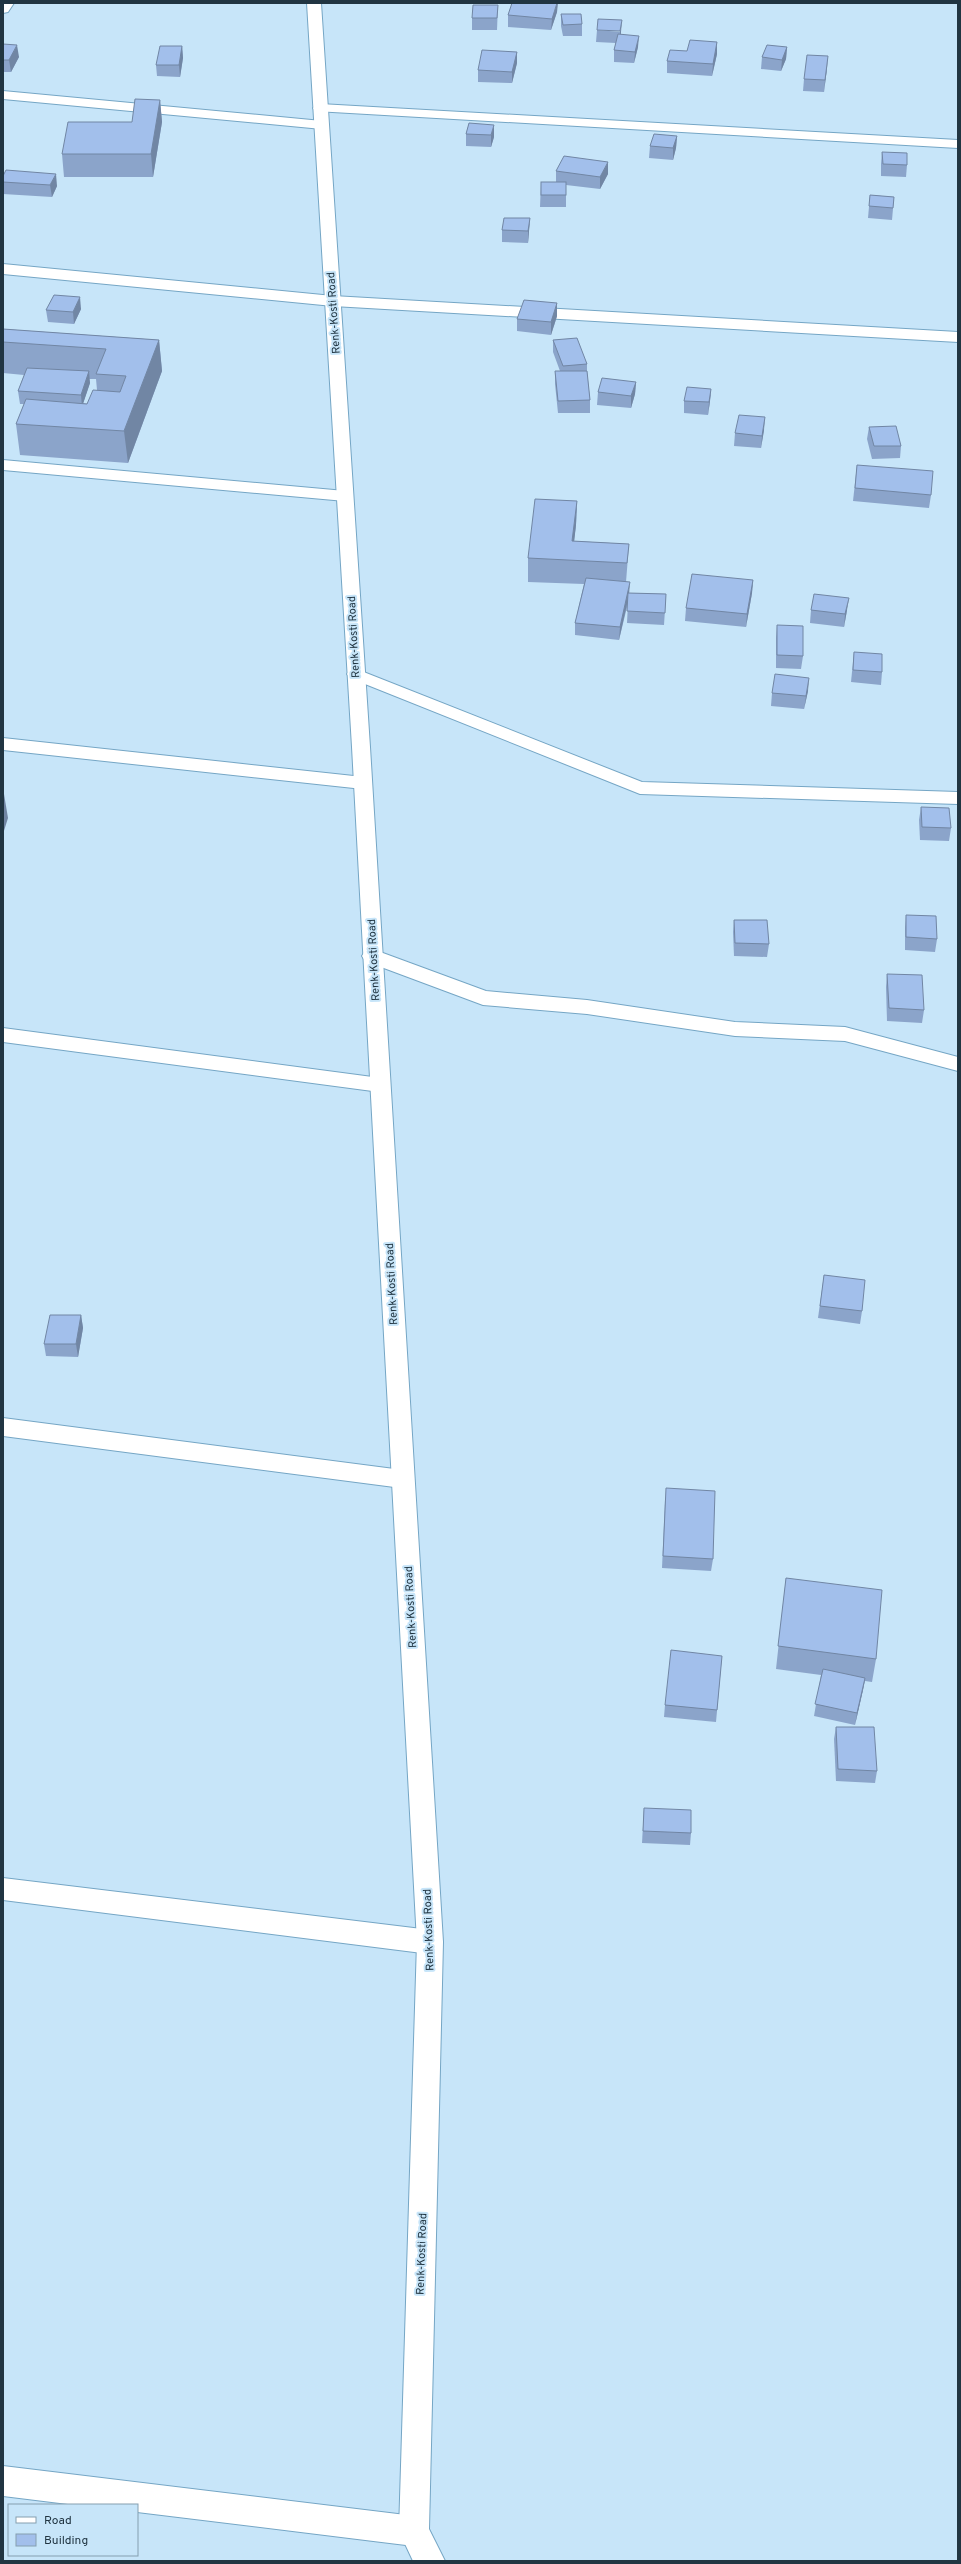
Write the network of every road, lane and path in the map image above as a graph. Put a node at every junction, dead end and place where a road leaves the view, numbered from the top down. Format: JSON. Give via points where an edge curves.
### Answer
{"nodes":[{"id":1,"x":7,"y":3,"type":"edge"},
{"id":2,"x":314,"y":3,"type":"edge"},
{"id":3,"x":3,"y":9,"type":"edge"},
{"id":4,"x":3,"y":95,"type":"edge"},
{"id":5,"x":321,"y":117,"type":"junction"},
{"id":6,"x":958,"y":144,"type":"edge"},
{"id":7,"x":3,"y":269,"type":"edge"},
{"id":8,"x":333,"y":300,"type":"junction"},
{"id":9,"x":958,"y":337,"type":"edge"},
{"id":10,"x":3,"y":465,"type":"edge"},
{"id":11,"x":345,"y":496,"type":"junction"},
{"id":12,"x":356,"y":674,"type":"junction"},
{"id":13,"x":3,"y":744,"type":"edge"},
{"id":14,"x":363,"y":783,"type":"junction"},
{"id":15,"x":958,"y":798,"type":"edge"},
{"id":16,"x":372,"y":956,"type":"junction"},
{"id":17,"x":3,"y":1035,"type":"edge"},
{"id":18,"x":958,"y":1064,"type":"edge"},
{"id":19,"x":380,"y":1085,"type":"junction"},
{"id":20,"x":3,"y":1427,"type":"edge"},
{"id":21,"x":402,"y":1479,"type":"junction"},
{"id":22,"x":3,"y":1889,"type":"edge"},
{"id":23,"x":430,"y":1942,"type":"junction"},
{"id":24,"x":3,"y":2481,"type":"edge"},
{"id":25,"x":414,"y":2531,"type":"junction"},
{"id":26,"x":430,"y":2561,"type":"edge"}],
"edges":[{"from":1,"to":3,"type":"street"},
{"from":2,"to":5,"type":"street","name":"Renk-Kosti Road"},
{"from":4,"to":5,"type":"street"},
{"from":5,"to":6,"type":"street"},
{"from":5,"to":8,"type":"street","name":"Renk-Kosti Road"},
{"from":7,"to":8,"type":"street"},
{"from":8,"to":9,"type":"street"},
{"from":8,"to":11,"type":"street","name":"Renk-Kosti Road"},
{"from":10,"to":11,"type":"street"},
{"from":11,"to":12,"type":"street","name":"Renk-Kosti Road"},
{"from":12,"to":14,"type":"street","name":"Renk-Kosti Road"},
{"from":12,"to":15,"type":"street","via":[[640,788]]},
{"from":13,"to":14,"type":"street"},
{"from":14,"to":16,"type":"street","name":"Renk-Kosti Road"},
{"from":16,"to":18,"type":"street","via":[[483,998],[587,1007],[735,1029],[845,1034]]},
{"from":16,"to":19,"type":"street","name":"Renk-Kosti Road"},
{"from":17,"to":19,"type":"street"},
{"from":19,"to":21,"type":"street","name":"Renk-Kosti Road"},
{"from":20,"to":21,"type":"street"},
{"from":21,"to":23,"type":"street","name":"Renk-Kosti Road"},
{"from":22,"to":23,"type":"street"},
{"from":23,"to":25,"type":"street","name":"Renk-Kosti Road"},
{"from":24,"to":25,"type":"street"},
{"from":25,"to":26,"type":"street","name":"Renk-Kosti Road"}]}
